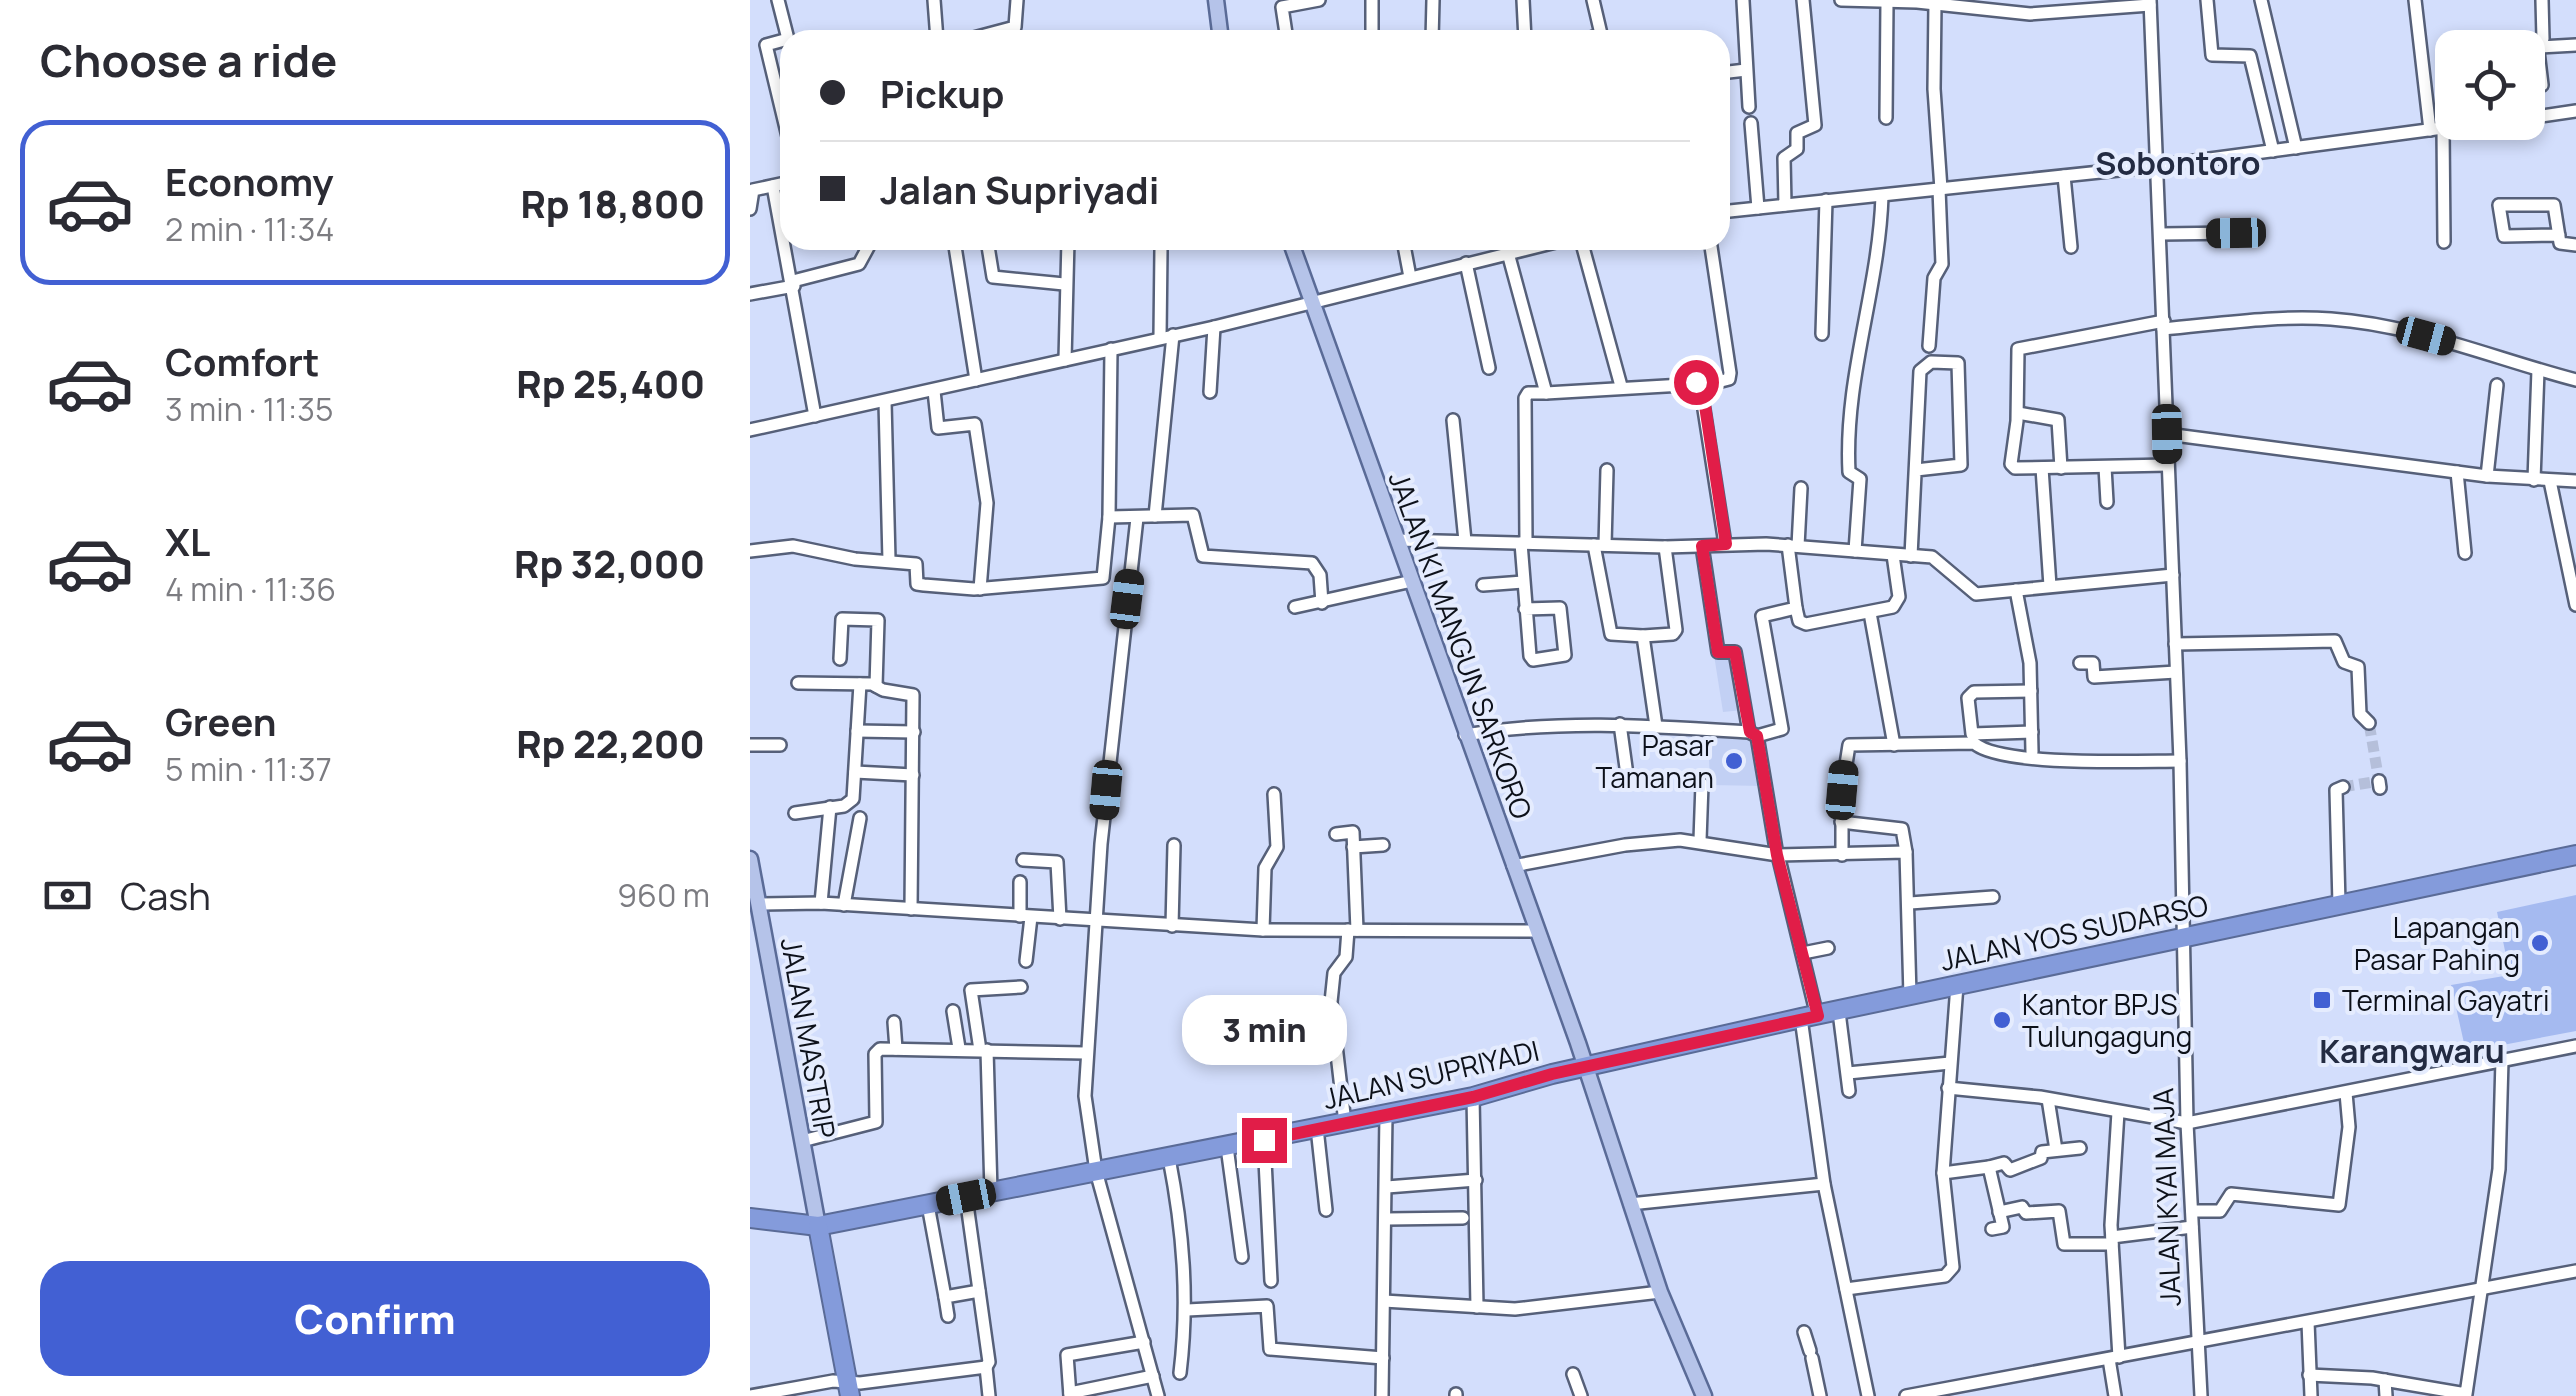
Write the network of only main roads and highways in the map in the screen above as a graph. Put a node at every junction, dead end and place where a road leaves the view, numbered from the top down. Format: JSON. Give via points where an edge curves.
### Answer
{"nodes":[{"id":1,"x":1216,"y":0,"type":"edge"},
{"id":2,"x":1219,"y":30,"type":"edge"},
{"id":3,"x":1294,"y":250,"type":"edge"},
{"id":4,"x":2576,"y":855,"type":"edge"},
{"id":5,"x":750,"y":859,"type":"edge"},
{"id":6,"x":753,"y":882,"type":"edge"},
{"id":7,"x":1585,"y":1066,"type":"junction"},
{"id":8,"x":750,"y":1218,"type":"edge"},
{"id":9,"x":818,"y":1226,"type":"junction"},
{"id":10,"x":849,"y":1389,"type":"edge"},
{"id":11,"x":1704,"y":1396,"type":"edge"}],
"edges":[{"from":1,"to":2,"type":"main road"},
{"from":3,"to":7,"type":"main road","name":"JALAN KI MANGUN SARKORO"},
{"from":4,"to":7,"type":"highway","name":"JALAN YOS SUDARSO"},
{"from":5,"to":6,"type":"main road","name":"JALAN MASTRIP"},
{"from":6,"to":9,"type":"main road","name":"JALAN MASTRIP"},
{"from":7,"to":9,"type":"highway","name":"JALAN SUPRIYADI","via":[[1473,1097]]},
{"from":7,"to":11,"type":"main road","name":"JALAN KI MANGUN SARKORO","via":[[1660,1292]]},
{"from":8,"to":9,"type":"highway","name":"JALAN SUPRIYADI"},
{"from":9,"to":10,"type":"highway"}]}
